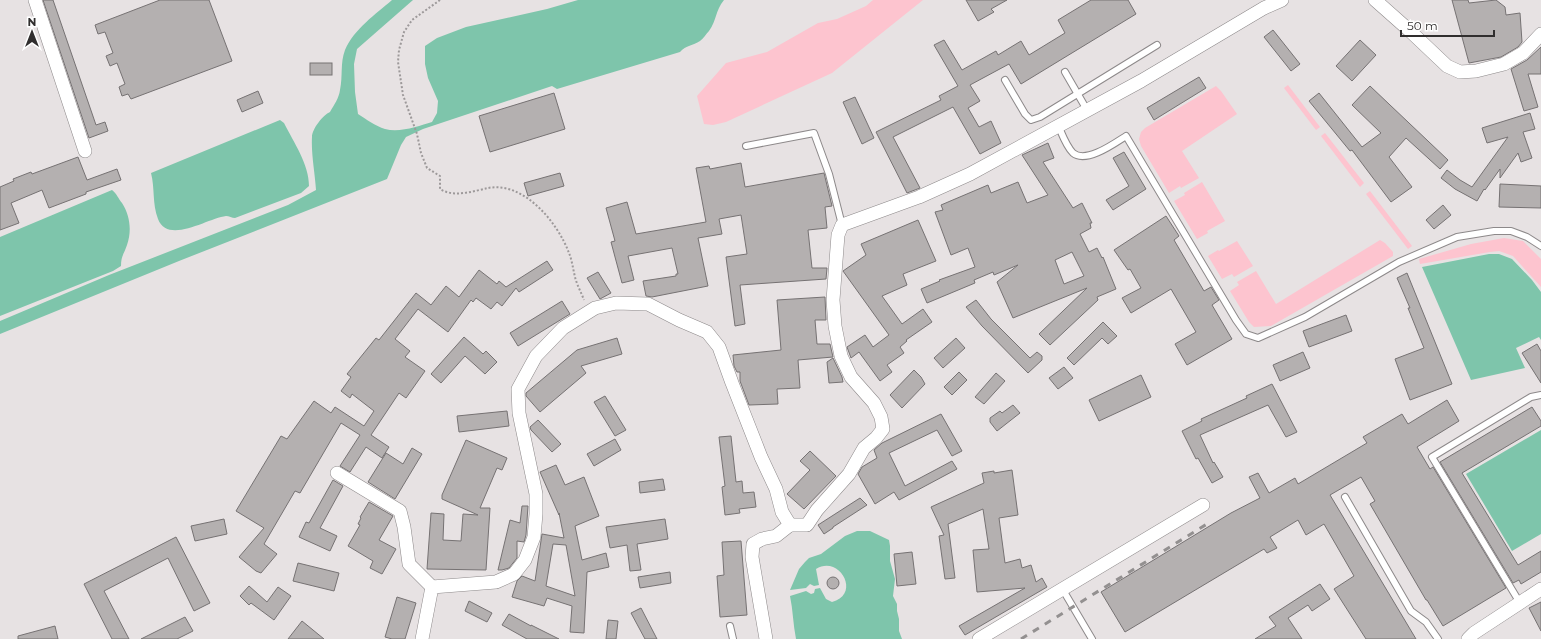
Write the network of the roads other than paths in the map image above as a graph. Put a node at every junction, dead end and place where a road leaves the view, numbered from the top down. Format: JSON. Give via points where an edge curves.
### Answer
{"nodes":[{"id":1,"x":35,"y":0,"type":"edge"},
{"id":2,"x":1282,"y":0,"type":"edge"},
{"id":3,"x":1375,"y":0,"type":"edge"},
{"id":4,"x":1541,"y":34,"type":"edge"},
{"id":5,"x":1157,"y":45,"type":"dead end"},
{"id":6,"x":1065,"y":72,"type":"dead end"},
{"id":7,"x":1005,"y":80,"type":"dead end"},
{"id":8,"x":1078,"y":93,"type":"junction"},
{"id":9,"x":1087,"y":110,"type":"junction"},
{"id":10,"x":1058,"y":126,"type":"junction"},
{"id":11,"x":746,"y":146,"type":"dead end"},
{"id":12,"x":85,"y":151,"type":"dead end"},
{"id":13,"x":842,"y":225,"type":"junction"},
{"id":14,"x":1541,"y":246,"type":"edge"},
{"id":15,"x":1541,"y":395,"type":"edge"},
{"id":16,"x":337,"y":473,"type":"dead end"},
{"id":17,"x":1345,"y":497,"type":"dead end"},
{"id":18,"x":1203,"y":505,"type":"dead end"},
{"id":19,"x":790,"y":525,"type":"junction"},
{"id":20,"x":432,"y":587,"type":"junction"},
{"id":21,"x":1541,"y":589,"type":"edge"},
{"id":22,"x":1063,"y":590,"type":"junction"},
{"id":23,"x":1520,"y":603,"type":"junction"},
{"id":24,"x":730,"y":626,"type":"dead end"},
{"id":25,"x":1474,"y":637,"type":"edge"},
{"id":26,"x":422,"y":639,"type":"edge"},
{"id":27,"x":733,"y":639,"type":"edge"},
{"id":28,"x":766,"y":639,"type":"edge"},
{"id":29,"x":980,"y":639,"type":"edge"},
{"id":30,"x":1092,"y":639,"type":"edge"},
{"id":31,"x":1438,"y":639,"type":"edge"}],
"edges":[{"from":1,"to":12,"type":"street"},
{"from":2,"to":9,"type":"street"},
{"from":3,"to":4,"type":"street","via":[[1447,66],[1460,72],[1504,64],[1523,53]]},
{"from":5,"to":8,"type":"lane"},
{"from":6,"to":8,"type":"lane"},
{"from":7,"to":8,"type":"lane","via":[[1031,120]]},
{"from":8,"to":9,"type":"lane"},
{"from":9,"to":10,"type":"street"},
{"from":10,"to":13,"type":"street","via":[[970,174],[919,197]]},
{"from":10,"to":14,"type":"lane","via":[[1074,154],[1083,156],[1100,152],[1126,136],[1236,320],[1246,334],[1258,338],[1305,317],[1399,262],[1457,238],[1494,231],[1511,231]]},
{"from":11,"to":13,"type":"lane","via":[[814,133],[830,174]]},
{"from":13,"to":19,"type":"street","via":[[838,235],[832,300],[841,356],[851,377],[874,403],[881,416],[883,429],[864,448],[849,474],[807,525]]},
{"from":15,"to":23,"type":"lane","via":[[1531,396],[1432,456]]},
{"from":16,"to":20,"type":"street","via":[[400,511],[409,564]]},
{"from":17,"to":31,"type":"lane","via":[[1411,611],[1426,622]]},
{"from":18,"to":22,"type":"street"},
{"from":19,"to":20,"type":"street","via":[[782,512],[776,489],[752,435],[720,347],[707,332],[648,304],[616,304],[595,308],[563,328],[536,356],[518,390],[519,413],[536,494],[534,537],[524,560],[514,574],[496,582]]},
{"from":19,"to":28,"type":"street","via":[[776,536],[753,544],[752,557]]},
{"from":20,"to":26,"type":"street"},
{"from":21,"to":23,"type":"street"},
{"from":22,"to":29,"type":"street"},
{"from":22,"to":30,"type":"lane"},
{"from":23,"to":25,"type":"street"},
{"from":24,"to":27,"type":"lane"}]}
